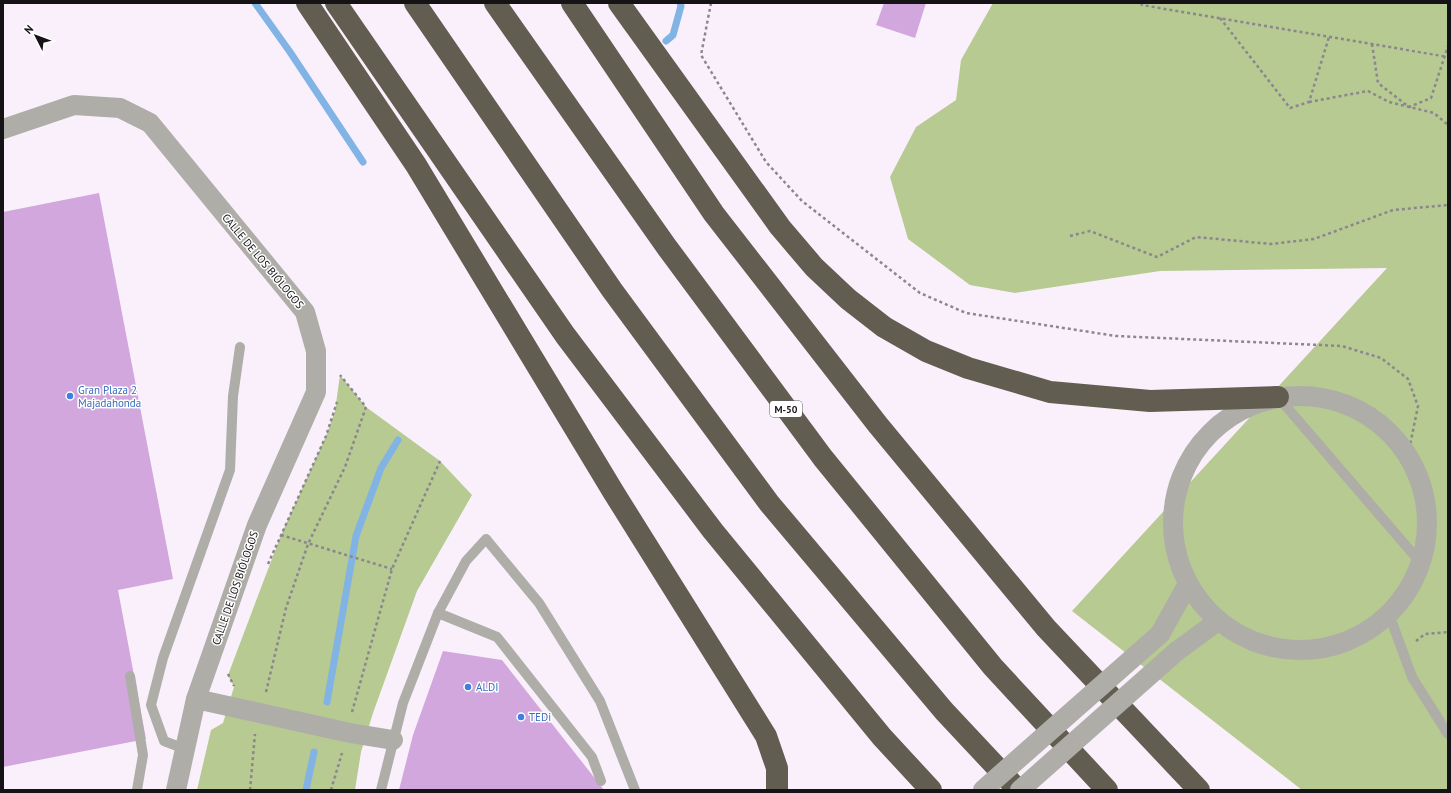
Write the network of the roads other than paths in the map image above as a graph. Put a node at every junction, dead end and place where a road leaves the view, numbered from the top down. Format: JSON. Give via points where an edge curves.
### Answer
{"nodes":[{"id":1,"x":307,"y":3,"type":"edge"},
{"id":2,"x":336,"y":3,"type":"edge"},
{"id":3,"x":415,"y":3,"type":"edge"},
{"id":4,"x":495,"y":3,"type":"edge"},
{"id":5,"x":572,"y":3,"type":"edge"},
{"id":6,"x":619,"y":3,"type":"edge"},
{"id":7,"x":3,"y":129,"type":"edge"},
{"id":8,"x":240,"y":347,"type":"dead end"},
{"id":9,"x":1278,"y":397,"type":"junction"},
{"id":10,"x":1420,"y":562,"type":"junction"},
{"id":11,"x":1188,"y":584,"type":"junction"},
{"id":12,"x":438,"y":613,"type":"junction"},
{"id":13,"x":1389,"y":614,"type":"junction"},
{"id":14,"x":1218,"y":621,"type":"junction"},
{"id":15,"x":130,"y":676,"type":"dead end"},
{"id":16,"x":196,"y":699,"type":"junction"},
{"id":17,"x":1448,"y":734,"type":"edge"},
{"id":18,"x":393,"y":740,"type":"junction"},
{"id":19,"x":185,"y":749,"type":"junction"},
{"id":20,"x":601,"y":781,"type":"dead end"},
{"id":21,"x":137,"y":790,"type":"edge"},
{"id":22,"x":176,"y":790,"type":"edge"},
{"id":23,"x":381,"y":790,"type":"edge"},
{"id":24,"x":635,"y":790,"type":"edge"},
{"id":25,"x":777,"y":790,"type":"edge"},
{"id":26,"x":931,"y":790,"type":"edge"},
{"id":27,"x":983,"y":790,"type":"edge"},
{"id":28,"x":1019,"y":790,"type":"edge"},
{"id":29,"x":1107,"y":790,"type":"edge"},
{"id":30,"x":1199,"y":790,"type":"edge"}],
"edges":[{"from":1,"to":25,"type":"highway","via":[[416,165],[614,493],[766,736],[777,768]]},
{"from":2,"to":26,"type":"highway","via":[[565,335],[709,525],[882,737]]},
{"from":3,"to":28,"type":"highway","via":[[612,290],[769,503],[944,711]]},
{"from":4,"to":29,"type":"highway","number":"M-50","via":[[666,246],[823,458],[992,667]]},
{"from":5,"to":30,"type":"highway","via":[[714,214],[878,425],[1046,628]]},
{"from":6,"to":9,"type":"highway","via":[[780,227],[814,267],[884,327],[926,351],[968,368],[1050,392],[1150,401]]},
{"from":7,"to":16,"type":"street","name":"CALLE DE LOS BIÓLOGOS","via":[[74,105],[120,108],[150,123],[305,312],[316,351],[316,392],[257,525]]},
{"from":8,"to":19,"type":"lane","via":[[233,396],[230,470],[164,658],[151,705],[164,741]]},
{"from":9,"to":10,"type":"lane"},
{"from":9,"to":10,"type":"street","via":[[1314,396],[1348,404],[1380,423],[1404,449],[1420,481],[1428,516],[1424,552]]},
{"from":9,"to":11,"type":"street","via":[[1243,409],[1210,432],[1186,466],[1174,505],[1175,545]]},
{"from":10,"to":13,"type":"street","via":[[1411,586]]},
{"from":11,"to":14,"type":"street","via":[[1201,604]]},
{"from":11,"to":27,"type":"street","bridge":true,"via":[[1160,634]]},
{"from":12,"to":18,"type":"lane","via":[[403,703]]},
{"from":12,"to":20,"type":"lane","via":[[497,637],[592,757]]},
{"from":12,"to":24,"type":"lane","via":[[466,561],[486,539],[539,602],[600,701]]},
{"from":13,"to":14,"type":"street","via":[[1358,636],[1323,648],[1286,650],[1250,640]]},
{"from":13,"to":17,"type":"lane","via":[[1412,677]]},
{"from":14,"to":28,"type":"street","bridge":true,"via":[[1177,652]]},
{"from":15,"to":21,"type":"lane","via":[[143,755]]},
{"from":16,"to":18,"type":"street"},
{"from":16,"to":19,"type":"street","name":"CALLE DE LOS BIÓLOGOS"},
{"from":18,"to":23,"type":"lane"},
{"from":19,"to":22,"type":"street","name":"CALLE DE LOS BIÓLOGOS"}]}
